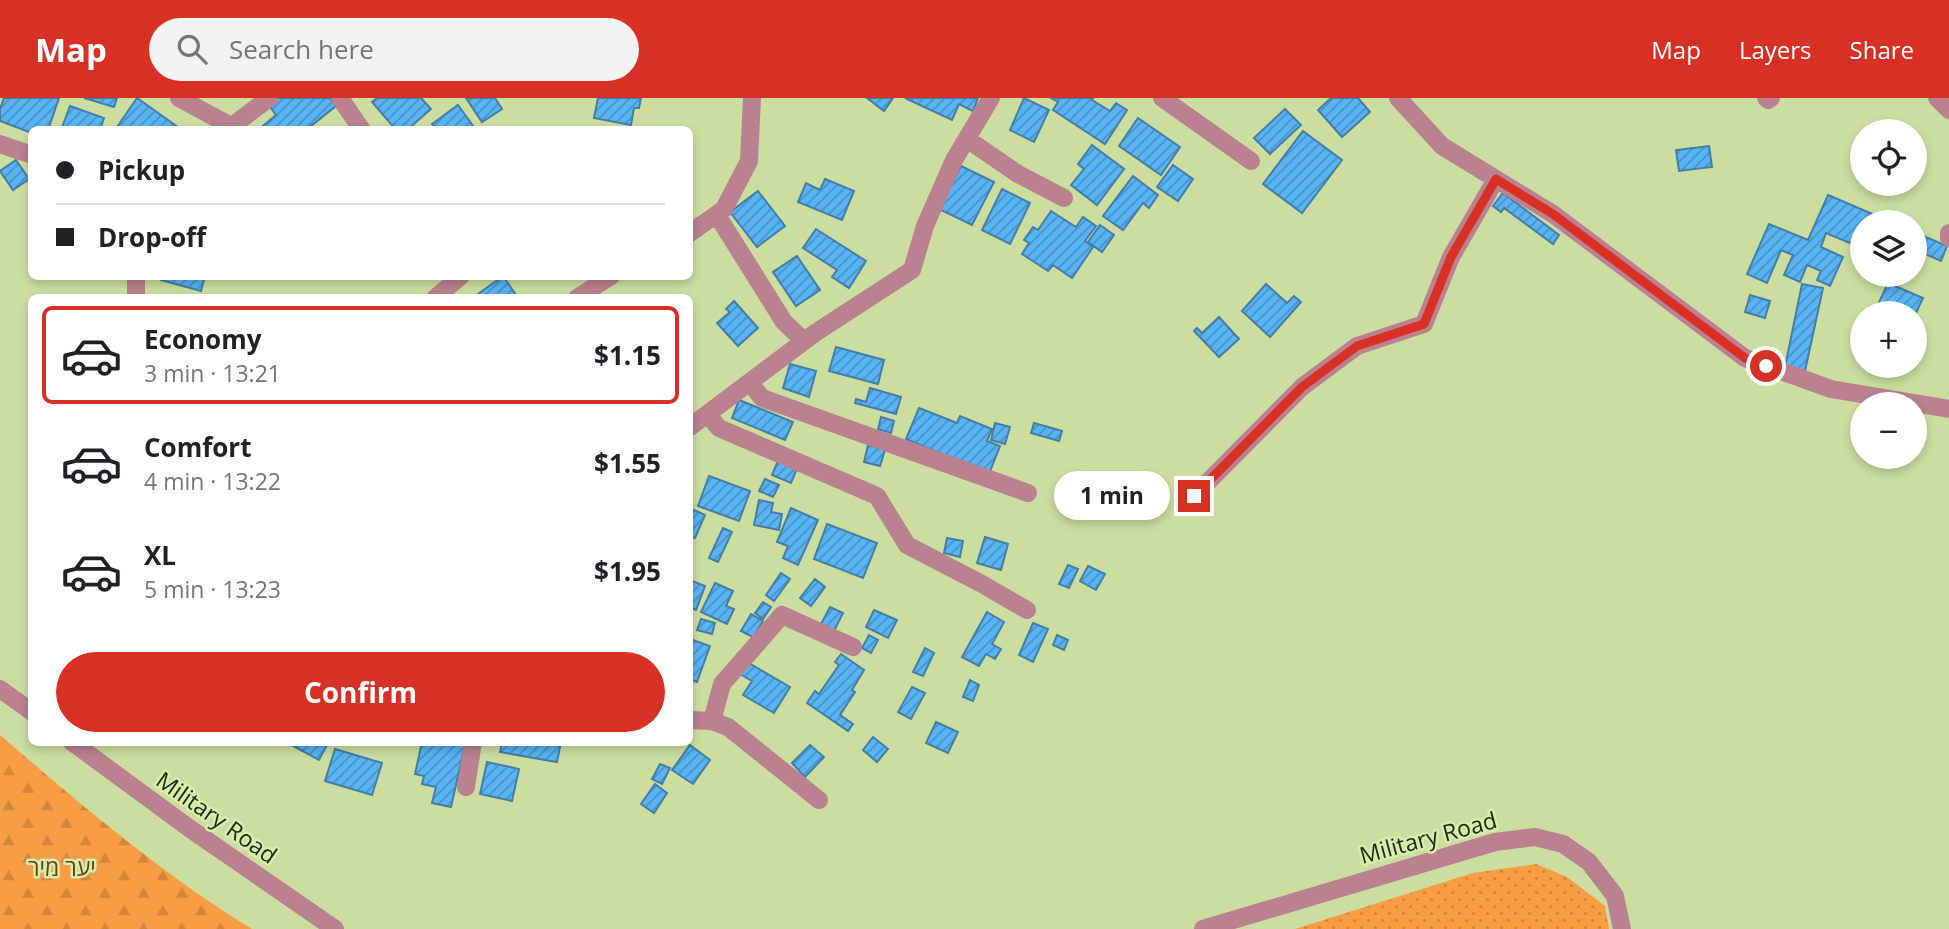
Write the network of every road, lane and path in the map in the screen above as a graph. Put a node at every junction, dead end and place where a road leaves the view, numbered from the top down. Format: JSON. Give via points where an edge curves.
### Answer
{"nodes":[{"id":1,"x":179,"y":98,"type":"edge"},
{"id":2,"x":269,"y":98,"type":"edge"},
{"id":3,"x":340,"y":98,"type":"edge"},
{"id":4,"x":752,"y":98,"type":"edge"},
{"id":5,"x":991,"y":98,"type":"edge"},
{"id":6,"x":1162,"y":98,"type":"edge"},
{"id":7,"x":1398,"y":98,"type":"edge"},
{"id":8,"x":1937,"y":98,"type":"edge"},
{"id":9,"x":1949,"y":110,"type":"edge"},
{"id":10,"x":226,"y":126,"type":"edge"},
{"id":11,"x":232,"y":126,"type":"edge"},
{"id":12,"x":359,"y":126,"type":"edge"},
{"id":13,"x":967,"y":139,"type":"junction"},
{"id":14,"x":0,"y":144,"type":"edge"},
{"id":15,"x":28,"y":154,"type":"edge"},
{"id":16,"x":1251,"y":161,"type":"dead end"},
{"id":17,"x":1496,"y":179,"type":"junction"},
{"id":18,"x":1064,"y":198,"type":"dead end"},
{"id":19,"x":717,"y":215,"type":"junction"},
{"id":20,"x":693,"y":231,"type":"edge"},
{"id":21,"x":456,"y":280,"type":"edge"},
{"id":22,"x":605,"y":280,"type":"edge"},
{"id":23,"x":440,"y":294,"type":"edge"},
{"id":24,"x":583,"y":294,"type":"edge"},
{"id":25,"x":804,"y":341,"type":"junction"},
{"id":26,"x":750,"y":383,"type":"junction"},
{"id":27,"x":1949,"y":409,"type":"edge"},
{"id":28,"x":707,"y":415,"type":"junction"},
{"id":29,"x":693,"y":425,"type":"edge"},
{"id":30,"x":1028,"y":493,"type":"dead end"},
{"id":31,"x":1194,"y":496,"type":"dead end"},
{"id":32,"x":1027,"y":610,"type":"dead end"},
{"id":33,"x":853,"y":647,"type":"dead end"},
{"id":34,"x":0,"y":689,"type":"edge"},
{"id":35,"x":28,"y":709,"type":"edge"},
{"id":36,"x":693,"y":720,"type":"edge"},
{"id":37,"x":712,"y":721,"type":"junction"},
{"id":38,"x":77,"y":746,"type":"edge"},
{"id":39,"x":472,"y":746,"type":"edge"},
{"id":40,"x":466,"y":787,"type":"dead end"},
{"id":41,"x":819,"y":800,"type":"dead end"},
{"id":42,"x":335,"y":929,"type":"edge"},
{"id":43,"x":1203,"y":929,"type":"edge"},
{"id":44,"x":1622,"y":929,"type":"edge"}],
"edges":[{"from":1,"to":10,"type":"street"},
{"from":2,"to":11,"type":"street"},
{"from":3,"to":12,"type":"street"},
{"from":4,"to":19,"type":"street","via":[[749,161]]},
{"from":5,"to":13,"type":"street"},
{"from":6,"to":16,"type":"street"},
{"from":7,"to":17,"type":"street","via":[[1442,146]]},
{"from":8,"to":9,"type":"street"},
{"from":13,"to":18,"type":"street"},
{"from":13,"to":25,"type":"street","via":[[925,226],[912,270]]},
{"from":14,"to":15,"type":"street"},
{"from":17,"to":27,"type":"street","via":[[1553,214],[1745,358],[1831,389]]},
{"from":17,"to":31,"type":"street","via":[[1451,257],[1424,324],[1357,346],[1302,387]]},
{"from":19,"to":20,"type":"street"},
{"from":19,"to":25,"type":"street","via":[[784,322]]},
{"from":21,"to":23,"type":"street"},
{"from":22,"to":24,"type":"street"},
{"from":25,"to":26,"type":"street"},
{"from":26,"to":28,"type":"street"},
{"from":26,"to":30,"type":"street","via":[[762,398]]},
{"from":28,"to":29,"type":"street"},
{"from":28,"to":32,"type":"street","via":[[719,428],[877,496],[907,545]]},
{"from":33,"to":37,"type":"street","via":[[782,615],[722,684]]},
{"from":34,"to":35,"type":"street"},
{"from":36,"to":37,"type":"street"},
{"from":37,"to":41,"type":"street","via":[[728,727]]},
{"from":38,"to":42,"type":"street","name":"Military Road"},
{"from":39,"to":40,"type":"street"},
{"from":43,"to":44,"type":"street","name":"Military Road","via":[[1495,842],[1535,837],[1563,844],[1589,862],[1615,896]]}]}
